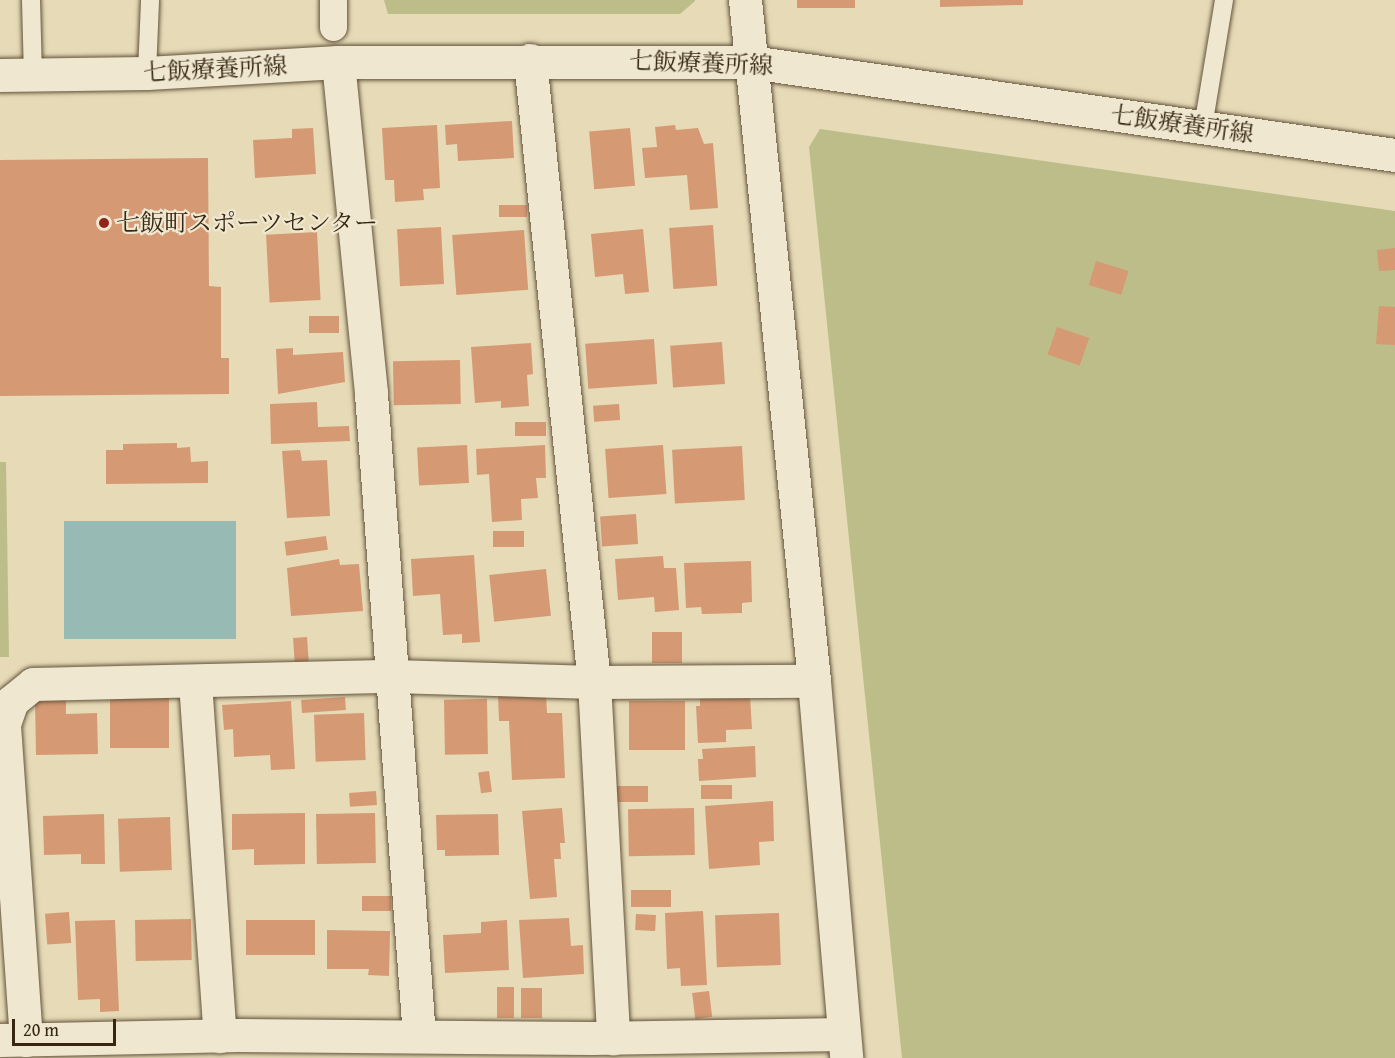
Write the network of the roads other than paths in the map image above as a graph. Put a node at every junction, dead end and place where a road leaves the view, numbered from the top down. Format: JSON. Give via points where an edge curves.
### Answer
{"nodes":[{"id":1,"x":31,"y":0,"type":"edge"},
{"id":2,"x":150,"y":0,"type":"edge"},
{"id":3,"x":333,"y":0,"type":"edge"},
{"id":4,"x":745,"y":0,"type":"edge"},
{"id":5,"x":1224,"y":0,"type":"edge"},
{"id":6,"x":333,"y":27,"type":"dead end"},
{"id":7,"x":530,"y":60,"type":"junction"},
{"id":8,"x":338,"y":62,"type":"junction"},
{"id":9,"x":751,"y":62,"type":"junction"},
{"id":10,"x":147,"y":73,"type":"junction"},
{"id":11,"x":33,"y":74,"type":"junction"},
{"id":12,"x":0,"y":75,"type":"edge"},
{"id":13,"x":1203,"y":127,"type":"junction"},
{"id":14,"x":1395,"y":155,"type":"edge"},
{"id":15,"x":393,"y":676,"type":"junction"},
{"id":16,"x":814,"y":681,"type":"junction"},
{"id":17,"x":195,"y":682,"type":"junction"},
{"id":18,"x":594,"y":682,"type":"junction"},
{"id":19,"x":8,"y":849,"type":"edge"},
{"id":20,"x":13,"y":1040,"type":"edge"},
{"id":21,"x":232,"y":1043,"type":"edge"},
{"id":22,"x":405,"y":1043,"type":"edge"},
{"id":23,"x":599,"y":1045,"type":"edge"},
{"id":24,"x":845,"y":1046,"type":"edge"}],
"edges":[{"from":1,"to":11,"type":"lane"},
{"from":2,"to":10,"type":"lane"},
{"from":3,"to":6,"type":"street"},
{"from":4,"to":9,"type":"street"},
{"from":5,"to":13,"type":"lane"},
{"from":7,"to":8,"type":"street","name":"七飯療養所線"},
{"from":7,"to":9,"type":"street","name":"七飯療養所線"},
{"from":7,"to":18,"type":"street"},
{"from":8,"to":10,"type":"street","name":"七飯療養所線"},
{"from":8,"to":15,"type":"street","via":[[371,394]]},
{"from":9,"to":13,"type":"street","name":"七飯療養所線"},
{"from":9,"to":16,"type":"street"},
{"from":10,"to":11,"type":"street","name":"七飯療養所線"},
{"from":11,"to":12,"type":"street","name":"七飯療養所線"},
{"from":13,"to":14,"type":"street","name":"七飯療養所線"},
{"from":15,"to":17,"type":"street"},
{"from":15,"to":18,"type":"street"},
{"from":15,"to":22,"type":"street"},
{"from":16,"to":18,"type":"street"},
{"from":16,"to":24,"type":"street"},
{"from":17,"to":19,"type":"street","via":[[33,684],[12,701],[4,724]]},
{"from":17,"to":21,"type":"street"},
{"from":18,"to":23,"type":"street"},
{"from":19,"to":20,"type":"street"},
{"from":20,"to":21,"type":"street"},
{"from":21,"to":22,"type":"street"},
{"from":22,"to":23,"type":"street"},
{"from":23,"to":24,"type":"street"}]}
